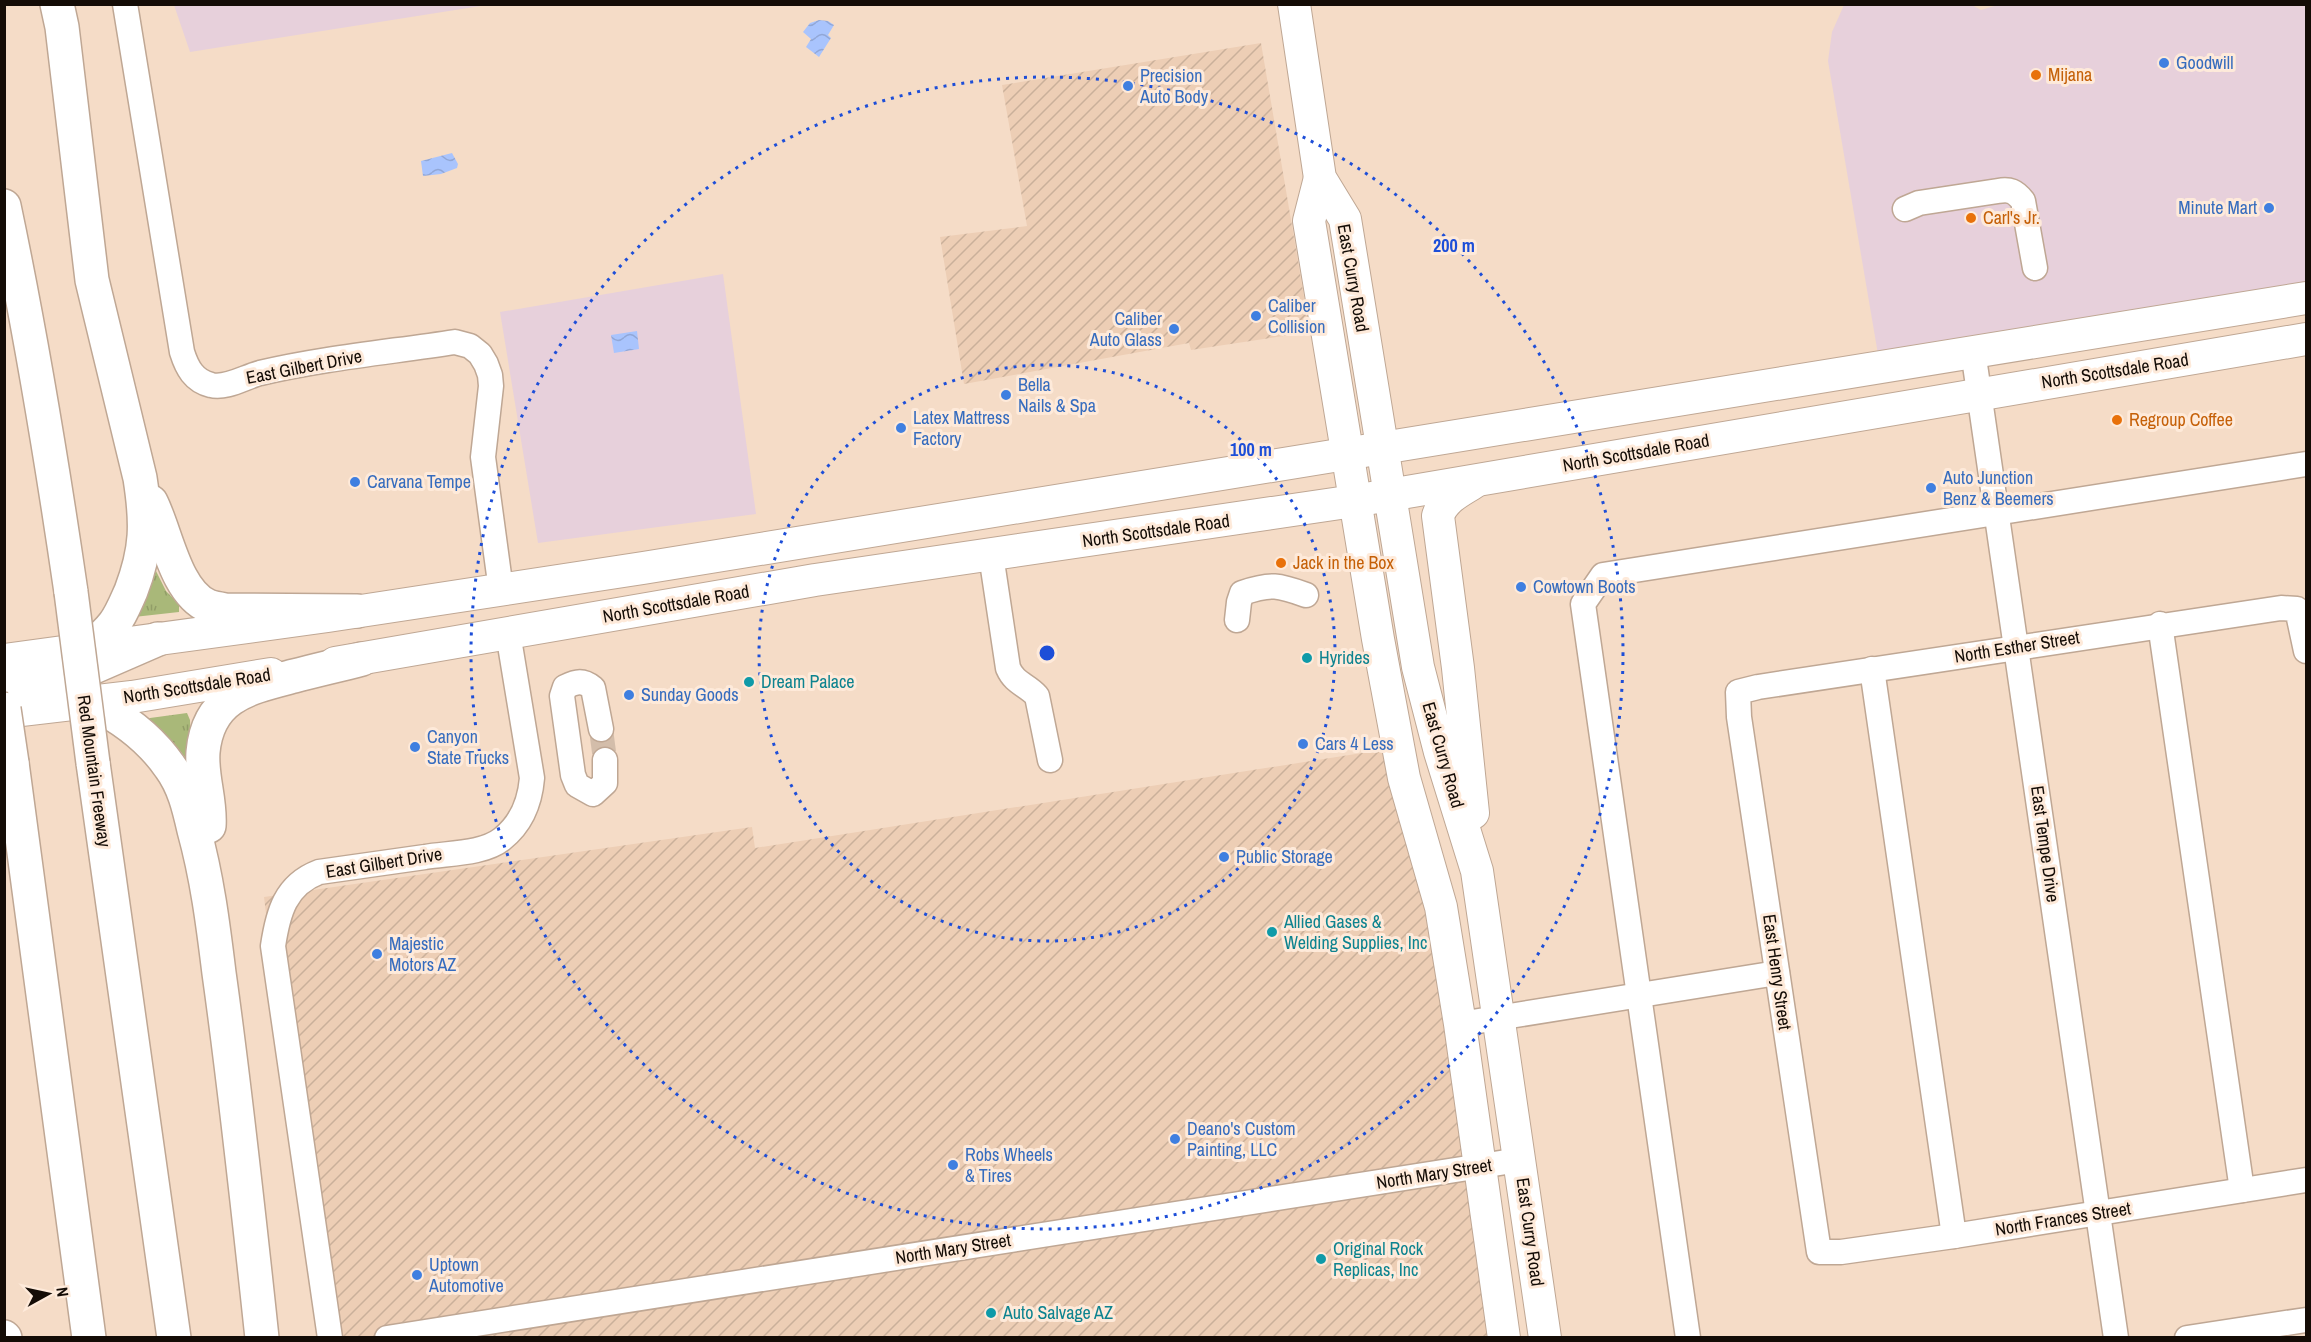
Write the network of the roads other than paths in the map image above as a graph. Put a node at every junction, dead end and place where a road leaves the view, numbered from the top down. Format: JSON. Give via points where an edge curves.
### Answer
{"nodes":[{"id":1,"x":57,"y":4,"type":"edge"},
{"id":2,"x":125,"y":4,"type":"edge"},
{"id":3,"x":1294,"y":4,"type":"edge"},
{"id":4,"x":1320,"y":178,"type":"junction"},
{"id":5,"x":4,"y":206,"type":"edge"},
{"id":6,"x":1905,"y":209,"type":"dead end"},
{"id":7,"x":2035,"y":268,"type":"dead end"},
{"id":8,"x":2307,"y":297,"type":"edge"},
{"id":9,"x":2307,"y":339,"type":"edge"},
{"id":10,"x":1973,"y":351,"type":"junction"},
{"id":11,"x":1980,"y":393,"type":"junction"},
{"id":12,"x":1382,"y":449,"type":"junction"},
{"id":13,"x":1347,"y":453,"type":"junction"},
{"id":14,"x":2307,"y":464,"type":"edge"},
{"id":15,"x":140,"y":478,"type":"junction"},
{"id":16,"x":1480,"y":480,"type":"junction"},
{"id":17,"x":1389,"y":494,"type":"junction"},
{"id":18,"x":1354,"y":501,"type":"junction"},
{"id":19,"x":1996,"y":512,"type":"junction"},
{"id":20,"x":991,"y":555,"type":"junction"},
{"id":21,"x":689,"y":559,"type":"junction"},
{"id":22,"x":501,"y":590,"type":"junction"},
{"id":23,"x":1306,"y":594,"type":"dead end"},
{"id":24,"x":357,"y":611,"type":"junction"},
{"id":25,"x":1238,"y":620,"type":"dead end"},
{"id":26,"x":2160,"y":624,"type":"junction"},
{"id":27,"x":508,"y":633,"type":"junction"},
{"id":28,"x":158,"y":639,"type":"junction"},
{"id":29,"x":2016,"y":647,"type":"junction"},
{"id":30,"x":87,"y":649,"type":"junction"},
{"id":31,"x":2307,"y":651,"type":"edge"},
{"id":32,"x":373,"y":657,"type":"junction"},
{"id":33,"x":8,"y":662,"type":"edge"},
{"id":34,"x":1872,"y":669,"type":"junction"},
{"id":35,"x":53,"y":680,"type":"junction"},
{"id":36,"x":1738,"y":692,"type":"joint"},
{"id":37,"x":132,"y":697,"type":"junction"},
{"id":38,"x":91,"y":702,"type":"junction"},
{"id":39,"x":6,"y":709,"type":"edge"},
{"id":40,"x":601,"y":729,"type":"tunnel mouth"},
{"id":41,"x":605,"y":760,"type":"tunnel mouth"},
{"id":42,"x":1050,"y":760,"type":"dead end"},
{"id":43,"x":1478,"y":871,"type":"junction"},
{"id":44,"x":206,"y":876,"type":"junction"},
{"id":45,"x":1776,"y":973,"type":"junction"},
{"id":46,"x":1638,"y":994,"type":"junction"},
{"id":47,"x":1499,"y":1017,"type":"junction"},
{"id":48,"x":1460,"y":1024,"type":"junction"},
{"id":49,"x":1519,"y":1160,"type":"junction"},
{"id":50,"x":1479,"y":1167,"type":"junction"},
{"id":51,"x":2307,"y":1180,"type":"edge"},
{"id":52,"x":2242,"y":1190,"type":"junction"},
{"id":53,"x":2098,"y":1214,"type":"junction"},
{"id":54,"x":1954,"y":1236,"type":"junction"},
{"id":55,"x":1819,"y":1252,"type":"joint"},
{"id":56,"x":2307,"y":1320,"type":"edge"},
{"id":57,"x":89,"y":1338,"type":"edge"},
{"id":58,"x":174,"y":1338,"type":"edge"},
{"id":59,"x":262,"y":1338,"type":"edge"},
{"id":60,"x":330,"y":1338,"type":"edge"},
{"id":61,"x":387,"y":1338,"type":"edge"},
{"id":62,"x":1504,"y":1338,"type":"edge"},
{"id":63,"x":1545,"y":1338,"type":"edge"},
{"id":64,"x":1688,"y":1338,"type":"edge"},
{"id":65,"x":2116,"y":1338,"type":"edge"},
{"id":66,"x":2187,"y":1338,"type":"edge"}],
"edges":[{"from":1,"to":15,"type":"highway","via":[[92,280]]},
{"from":2,"to":22,"type":"street","name":"East Gilbert Drive","via":[[182,352],[190,371],[202,382],[221,386],[288,367],[455,342],[470,346],[486,363],[491,386],[483,465]]},
{"from":3,"to":4,"type":"main road","name":"East Curry Road"},
{"from":4,"to":12,"type":"main road","name":"East Curry Road","via":[[1345,219]]},
{"from":4,"to":13,"type":"main road","name":"East Curry Road","via":[[1309,222]]},
{"from":5,"to":58,"type":"highway","name":"Red Mountain Freeway","bridge":true,"via":[[44,412]]},
{"from":6,"to":7,"type":"street","via":[[1987,192],[2017,192],[2023,201]]},
{"from":8,"to":10,"type":"main road"},
{"from":9,"to":11,"type":"main road","name":"North Scottsdale Road"},
{"from":10,"to":11,"type":"street","name":"East Tempe Drive"},
{"from":10,"to":12,"type":"main road"},
{"from":11,"to":16,"type":"main road","name":"North Scottsdale Road"},
{"from":11,"to":19,"type":"street","name":"East Tempe Drive"},
{"from":12,"to":13,"type":"main road"},
{"from":12,"to":17,"type":"main road","name":"East Curry Road"},
{"from":13,"to":18,"type":"main road","name":"East Curry Road"},
{"from":13,"to":21,"type":"main road"},
{"from":14,"to":19,"type":"street"},
{"from":15,"to":24,"type":"highway","via":[[181,578],[207,606],[226,610]]},
{"from":15,"to":30,"type":"highway","via":[[146,537],[138,571],[114,624]]},
{"from":16,"to":17,"type":"main road","name":"North Scottsdale Road"},
{"from":16,"to":43,"type":"main road","via":[[1447,499],[1438,516],[1468,750]]},
{"from":17,"to":18,"type":"main road","name":"North Scottsdale Road"},
{"from":17,"to":43,"type":"main road","name":"East Curry Road","via":[[1418,667]]},
{"from":18,"to":20,"type":"main road","name":"North Scottsdale Road"},
{"from":18,"to":48,"type":"main road","name":"East Curry Road","via":[[1404,778],[1441,906]]},
{"from":19,"to":29,"type":"street","name":"East Tempe Drive"},
{"from":19,"to":46,"type":"street","via":[[1603,575],[1583,604]]},
{"from":20,"to":27,"type":"main road","name":"North Scottsdale Road","via":[[815,580]]},
{"from":20,"to":42,"type":"street","via":[[1008,668],[1014,680],[1037,696]]},
{"from":21,"to":22,"type":"main road"},
{"from":21,"to":27,"type":"main road","via":[[649,578],[585,597],[520,609],[508,620]]},
{"from":22,"to":24,"type":"main road"},
{"from":22,"to":32,"type":"main road","via":[[503,599],[496,610],[418,633]]},
{"from":23,"to":25,"type":"street","via":[[1282,586],[1242,593]]},
{"from":24,"to":28,"type":"main road"},
{"from":26,"to":29,"type":"street","name":"North Esther Street"},
{"from":26,"to":31,"type":"street","name":"North Esther Street","via":[[2297,609]]},
{"from":26,"to":52,"type":"street"},
{"from":27,"to":32,"type":"main road","name":"North Scottsdale Road"},
{"from":27,"to":60,"type":"street","name":"East Gilbert Drive","via":[[532,778],[526,808],[512,829],[501,840],[475,849],[319,872],[304,878],[286,898],[277,921],[273,946]]},
{"from":28,"to":30,"type":"main road"},
{"from":28,"to":35,"type":"highway"},
{"from":29,"to":34,"type":"street","name":"North Esther Street"},
{"from":29,"to":53,"type":"street","name":"East Tempe Drive"},
{"from":30,"to":33,"type":"main road"},
{"from":30,"to":35,"type":"highway"},
{"from":32,"to":37,"type":"main road","name":"North Scottsdale Road"},
{"from":32,"to":44,"type":"highway","via":[[248,688],[226,702],[212,719],[203,752],[210,819]]},
{"from":33,"to":35,"type":"highway"},
{"from":34,"to":36,"type":"street","name":"North Esther Street"},
{"from":34,"to":54,"type":"street"},
{"from":35,"to":37,"type":"highway"},
{"from":35,"to":38,"type":"highway"},
{"from":35,"to":39,"type":"highway"},
{"from":36,"to":45,"type":"street","name":"East Henry Street"},
{"from":37,"to":38,"type":"main road","name":"North Scottsdale Road"},
{"from":38,"to":39,"type":"main road","name":"North Scottsdale Road"},
{"from":38,"to":44,"type":"highway","via":[[127,723],[157,749],[172,769],[185,796]]},
{"from":39,"to":57,"type":"highway","bridge":true},
{"from":40,"to":41,"type":"street","via":[[593,688],[585,682],[565,687],[562,696],[577,785],[593,794],[605,783]]},
{"from":43,"to":47,"type":"main road","name":"East Curry Road"},
{"from":44,"to":59,"type":"highway","via":[[236,1095]]},
{"from":45,"to":46,"type":"street"},
{"from":45,"to":55,"type":"street","name":"East Henry Street"},
{"from":46,"to":47,"type":"street"},
{"from":46,"to":64,"type":"street"},
{"from":47,"to":48,"type":"street"},
{"from":47,"to":49,"type":"main road","name":"East Curry Road"},
{"from":48,"to":50,"type":"main road","name":"East Curry Road"},
{"from":49,"to":50,"type":"street","name":"North Mary Street"},
{"from":49,"to":63,"type":"main road","name":"East Curry Road"},
{"from":50,"to":61,"type":"street","name":"North Mary Street"},
{"from":50,"to":62,"type":"main road","name":"East Curry Road"},
{"from":51,"to":52,"type":"street","name":"North Frances Street"},
{"from":52,"to":53,"type":"street","name":"North Frances Street"},
{"from":53,"to":54,"type":"street","name":"North Frances Street"},
{"from":53,"to":65,"type":"street","name":"East Tempe Drive"},
{"from":54,"to":55,"type":"street","name":"North Frances Street"},
{"from":56,"to":66,"type":"street"}]}
